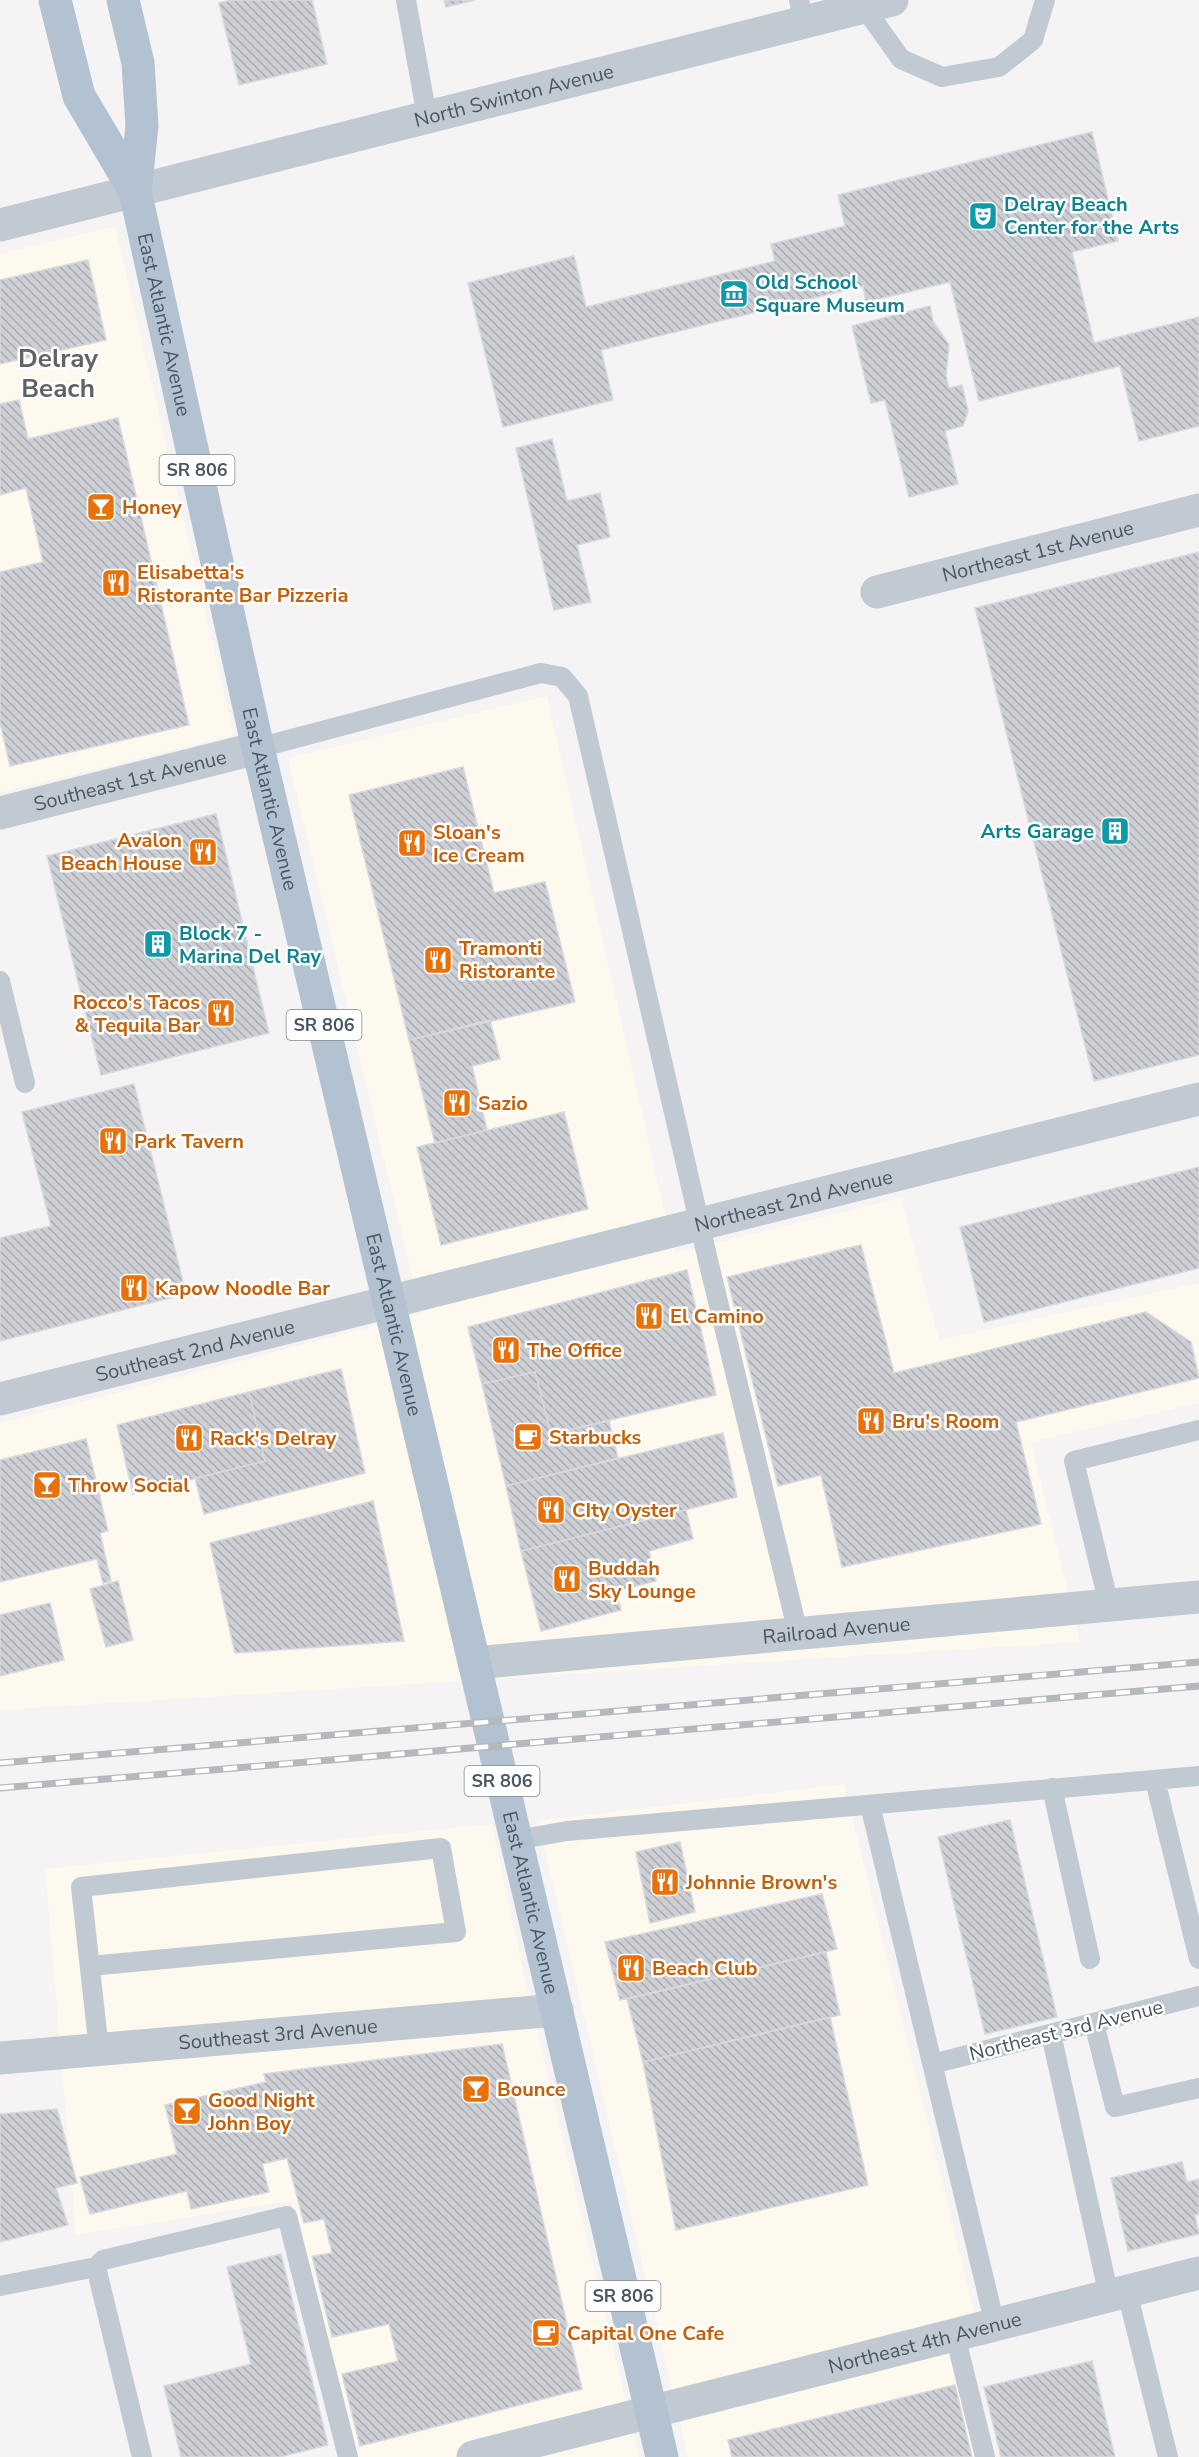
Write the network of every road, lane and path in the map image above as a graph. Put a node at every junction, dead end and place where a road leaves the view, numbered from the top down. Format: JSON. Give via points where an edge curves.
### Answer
{"nodes":[{"id":1,"x":55,"y":0,"type":"edge"},
{"id":2,"x":123,"y":0,"type":"edge"},
{"id":3,"x":405,"y":0,"type":"edge"},
{"id":4,"x":1045,"y":0,"type":"edge"},
{"id":5,"x":878,"y":4,"type":"edge"},
{"id":6,"x":802,"y":11,"type":"edge"},
{"id":7,"x":427,"y":117,"type":"junction"},
{"id":8,"x":135,"y":191,"type":"junction"},
{"id":9,"x":0,"y":225,"type":"edge"},
{"id":10,"x":1199,"y":510,"type":"edge"},
{"id":11,"x":877,"y":592,"type":"dead end"},
{"id":12,"x":258,"y":748,"type":"junction"},
{"id":13,"x":0,"y":813,"type":"edge"},
{"id":14,"x":0,"y":981,"type":"edge"},
{"id":15,"x":26,"y":1083,"type":"dead end"},
{"id":16,"x":1199,"y":1099,"type":"edge"},
{"id":17,"x":699,"y":1224,"type":"junction"},
{"id":18,"x":389,"y":1302,"type":"junction"},
{"id":19,"x":0,"y":1399,"type":"edge"},
{"id":20,"x":1199,"y":1430,"type":"edge"},
{"id":21,"x":1199,"y":1597,"type":"edge"},
{"id":22,"x":1109,"y":1605,"type":"junction"},
{"id":23,"x":798,"y":1633,"type":"junction"},
{"id":24,"x":474,"y":1663,"type":"junction"},
{"id":25,"x":1199,"y":1776,"type":"edge"},
{"id":26,"x":1155,"y":1780,"type":"junction"},
{"id":27,"x":1052,"y":1788,"type":"junction"},
{"id":28,"x":870,"y":1805,"type":"junction"},
{"id":29,"x":516,"y":1840,"type":"junction"},
{"id":30,"x":1090,"y":1959,"type":"dead end"},
{"id":31,"x":1199,"y":1959,"type":"edge"},
{"id":32,"x":90,"y":1966,"type":"junction"},
{"id":33,"x":1199,"y":1996,"type":"edge"},
{"id":34,"x":557,"y":2010,"type":"junction"},
{"id":35,"x":1094,"y":2023,"type":"junction"},
{"id":36,"x":1051,"y":2034,"type":"junction"},
{"id":37,"x":99,"y":2049,"type":"junction"},
{"id":38,"x":0,"y":2058,"type":"edge"},
{"id":39,"x":932,"y":2064,"type":"junction"},
{"id":40,"x":1199,"y":2088,"type":"edge"},
{"id":41,"x":96,"y":2267,"type":"junction"},
{"id":42,"x":1199,"y":2274,"type":"edge"},
{"id":43,"x":0,"y":2286,"type":"edge"},
{"id":44,"x":1118,"y":2294,"type":"junction"},
{"id":45,"x":995,"y":2325,"type":"junction"},
{"id":46,"x":955,"y":2335,"type":"junction"},
{"id":47,"x":651,"y":2412,"type":"junction"},
{"id":48,"x":142,"y":2457,"type":"edge"},
{"id":49,"x":348,"y":2457,"type":"edge"},
{"id":50,"x":473,"y":2457,"type":"edge"},
{"id":51,"x":662,"y":2457,"type":"edge"},
{"id":52,"x":984,"y":2457,"type":"edge"},
{"id":53,"x":1168,"y":2457,"type":"edge"}],
"edges":[{"from":1,"to":8,"type":"main road","number":"SR 806","via":[[79,96]]},
{"from":2,"to":8,"type":"main road","number":"SR 806","via":[[138,63],[142,126]]},
{"from":3,"to":7,"type":"lane"},
{"from":4,"to":5,"type":"lane","via":[[1033,40],[999,67],[942,77],[901,59]]},
{"from":5,"to":6,"type":"street","name":"North Swinton Avenue"},
{"from":6,"to":7,"type":"street","name":"North Swinton Avenue"},
{"from":7,"to":8,"type":"street","name":"North Swinton Avenue"},
{"from":8,"to":9,"type":"street","name":"North Swinton Avenue"},
{"from":8,"to":12,"type":"main road","name":"East Atlantic Avenue","number":"SR 806"},
{"from":10,"to":11,"type":"street","name":"Northeast 1st Avenue"},
{"from":12,"to":13,"type":"street","name":"Southeast 1st Avenue"},
{"from":12,"to":17,"type":"lane","via":[[542,673],[562,677],[578,696]]},
{"from":12,"to":18,"type":"main road","name":"East Atlantic Avenue","number":"SR 806"},
{"from":14,"to":15,"type":"lane"},
{"from":16,"to":17,"type":"street","name":"Northeast 2nd Avenue"},
{"from":17,"to":18,"type":"street","name":"Northeast 2nd Avenue"},
{"from":17,"to":23,"type":"lane"},
{"from":18,"to":19,"type":"street","name":"Southeast 2nd Avenue"},
{"from":18,"to":24,"type":"main road","name":"East Atlantic Avenue","number":"SR 806"},
{"from":20,"to":22,"type":"lane","via":[[1074,1461]]},
{"from":21,"to":22,"type":"street","name":"Railroad Avenue"},
{"from":22,"to":23,"type":"street","name":"Railroad Avenue"},
{"from":23,"to":24,"type":"street","name":"Railroad Avenue"},
{"from":24,"to":29,"type":"main road","name":"East Atlantic Avenue","number":"SR 806"},
{"from":25,"to":26,"type":"lane"},
{"from":26,"to":27,"type":"lane"},
{"from":26,"to":31,"type":"lane"},
{"from":27,"to":28,"type":"lane"},
{"from":27,"to":30,"type":"lane"},
{"from":28,"to":29,"type":"lane","via":[[567,1831]]},
{"from":28,"to":39,"type":"lane"},
{"from":29,"to":34,"type":"main road","name":"East Atlantic Avenue","number":"SR 806"},
{"from":32,"to":32,"type":"lane","via":[[456,1932],[441,1848],[81,1887]]},
{"from":32,"to":37,"type":"lane"},
{"from":33,"to":35,"type":"lane","name":"Northeast 3rd Avenue"},
{"from":34,"to":37,"type":"street","name":"Southeast 3rd Avenue"},
{"from":34,"to":47,"type":"main road","name":"East Atlantic Avenue","number":"SR 806"},
{"from":35,"to":36,"type":"lane","name":"Northeast 3rd Avenue"},
{"from":35,"to":40,"type":"lane","via":[[1115,2107]]},
{"from":36,"to":39,"type":"lane","name":"Northeast 3rd Avenue"},
{"from":36,"to":44,"type":"lane"},
{"from":37,"to":38,"type":"street","name":"Southeast 3rd Avenue"},
{"from":39,"to":45,"type":"lane"},
{"from":41,"to":43,"type":"lane"},
{"from":41,"to":48,"type":"lane"},
{"from":41,"to":49,"type":"lane","via":[[103,2260],[287,2216]]},
{"from":42,"to":44,"type":"street","name":"Northeast 4th Avenue"},
{"from":44,"to":45,"type":"street","name":"Northeast 4th Avenue"},
{"from":44,"to":53,"type":"lane"},
{"from":45,"to":46,"type":"street","name":"Northeast 4th Avenue"},
{"from":46,"to":47,"type":"street","name":"Northeast 4th Avenue"},
{"from":46,"to":52,"type":"lane"},
{"from":47,"to":50,"type":"street","name":"Northeast 4th Avenue"},
{"from":47,"to":51,"type":"main road","name":"East Atlantic Avenue","number":"SR 806"}]}
